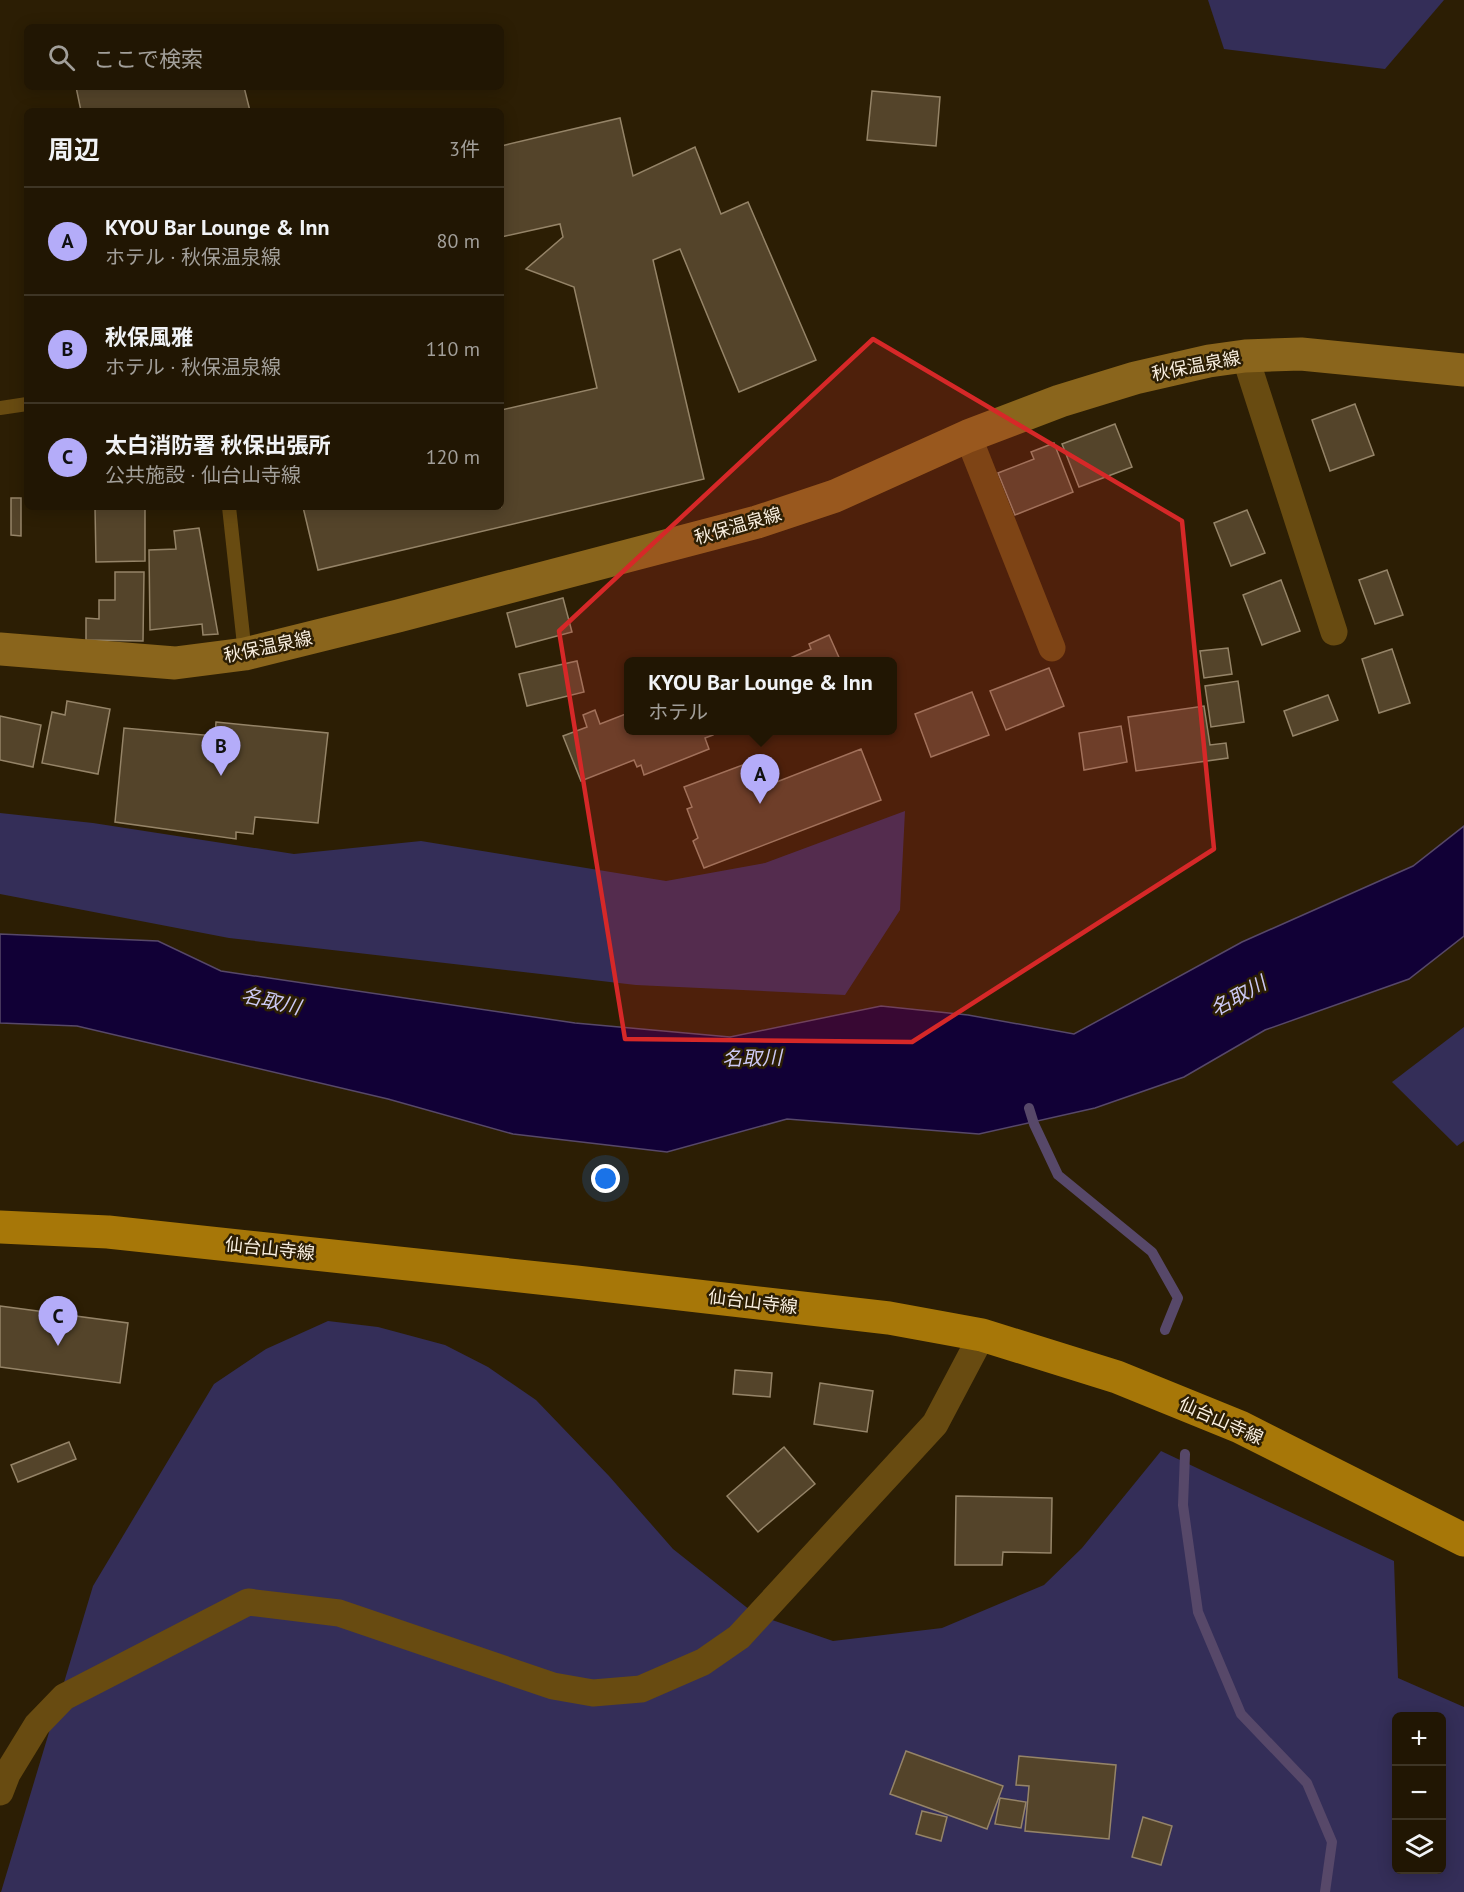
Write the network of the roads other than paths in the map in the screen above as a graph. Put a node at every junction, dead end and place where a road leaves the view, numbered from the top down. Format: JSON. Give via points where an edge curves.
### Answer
{"nodes":[{"id":1,"x":1245,"y":356,"type":"junction"},
{"id":2,"x":1464,"y":370,"type":"edge"},
{"id":3,"x":24,"y":404,"type":"edge"},
{"id":4,"x":0,"y":408,"type":"edge"},
{"id":5,"x":968,"y":436,"type":"junction"},
{"id":6,"x":229,"y":510,"type":"edge"},
{"id":7,"x":1334,"y":632,"type":"dead end"},
{"id":8,"x":1052,"y":648,"type":"dead end"},
{"id":9,"x":0,"y":649,"type":"edge"},
{"id":10,"x":245,"y":654,"type":"junction"},
{"id":11,"x":0,"y":1227,"type":"edge"},
{"id":12,"x":982,"y":1335,"type":"junction"},
{"id":13,"x":1464,"y":1540,"type":"edge"},
{"id":14,"x":0,"y":1792,"type":"edge"}],
"edges":[{"from":1,"to":2,"type":"main road","name":"秋保温泉線","via":[[1302,354]]},
{"from":1,"to":5,"type":"main road","name":"秋保温泉線","via":[[1135,378]]},
{"from":1,"to":7,"type":"street"},
{"from":3,"to":4,"type":"lane"},
{"from":5,"to":8,"type":"street"},
{"from":5,"to":10,"type":"main road","name":"秋保温泉線","via":[[835,496],[757,522]]},
{"from":6,"to":10,"type":"lane"},
{"from":9,"to":10,"type":"main road","name":"秋保温泉線","via":[[175,663]]},
{"from":11,"to":12,"type":"main road","name":"仙台山寺線","via":[[108,1232],[576,1282],[889,1318]]},
{"from":12,"to":13,"type":"main road","name":"仙台山寺線","via":[[1117,1377],[1240,1427]]},
{"from":12,"to":14,"type":"street","via":[[935,1424],[739,1637],[703,1662],[641,1689],[593,1692],[553,1686],[339,1613],[248,1602],[64,1696],[37,1725]]}]}
